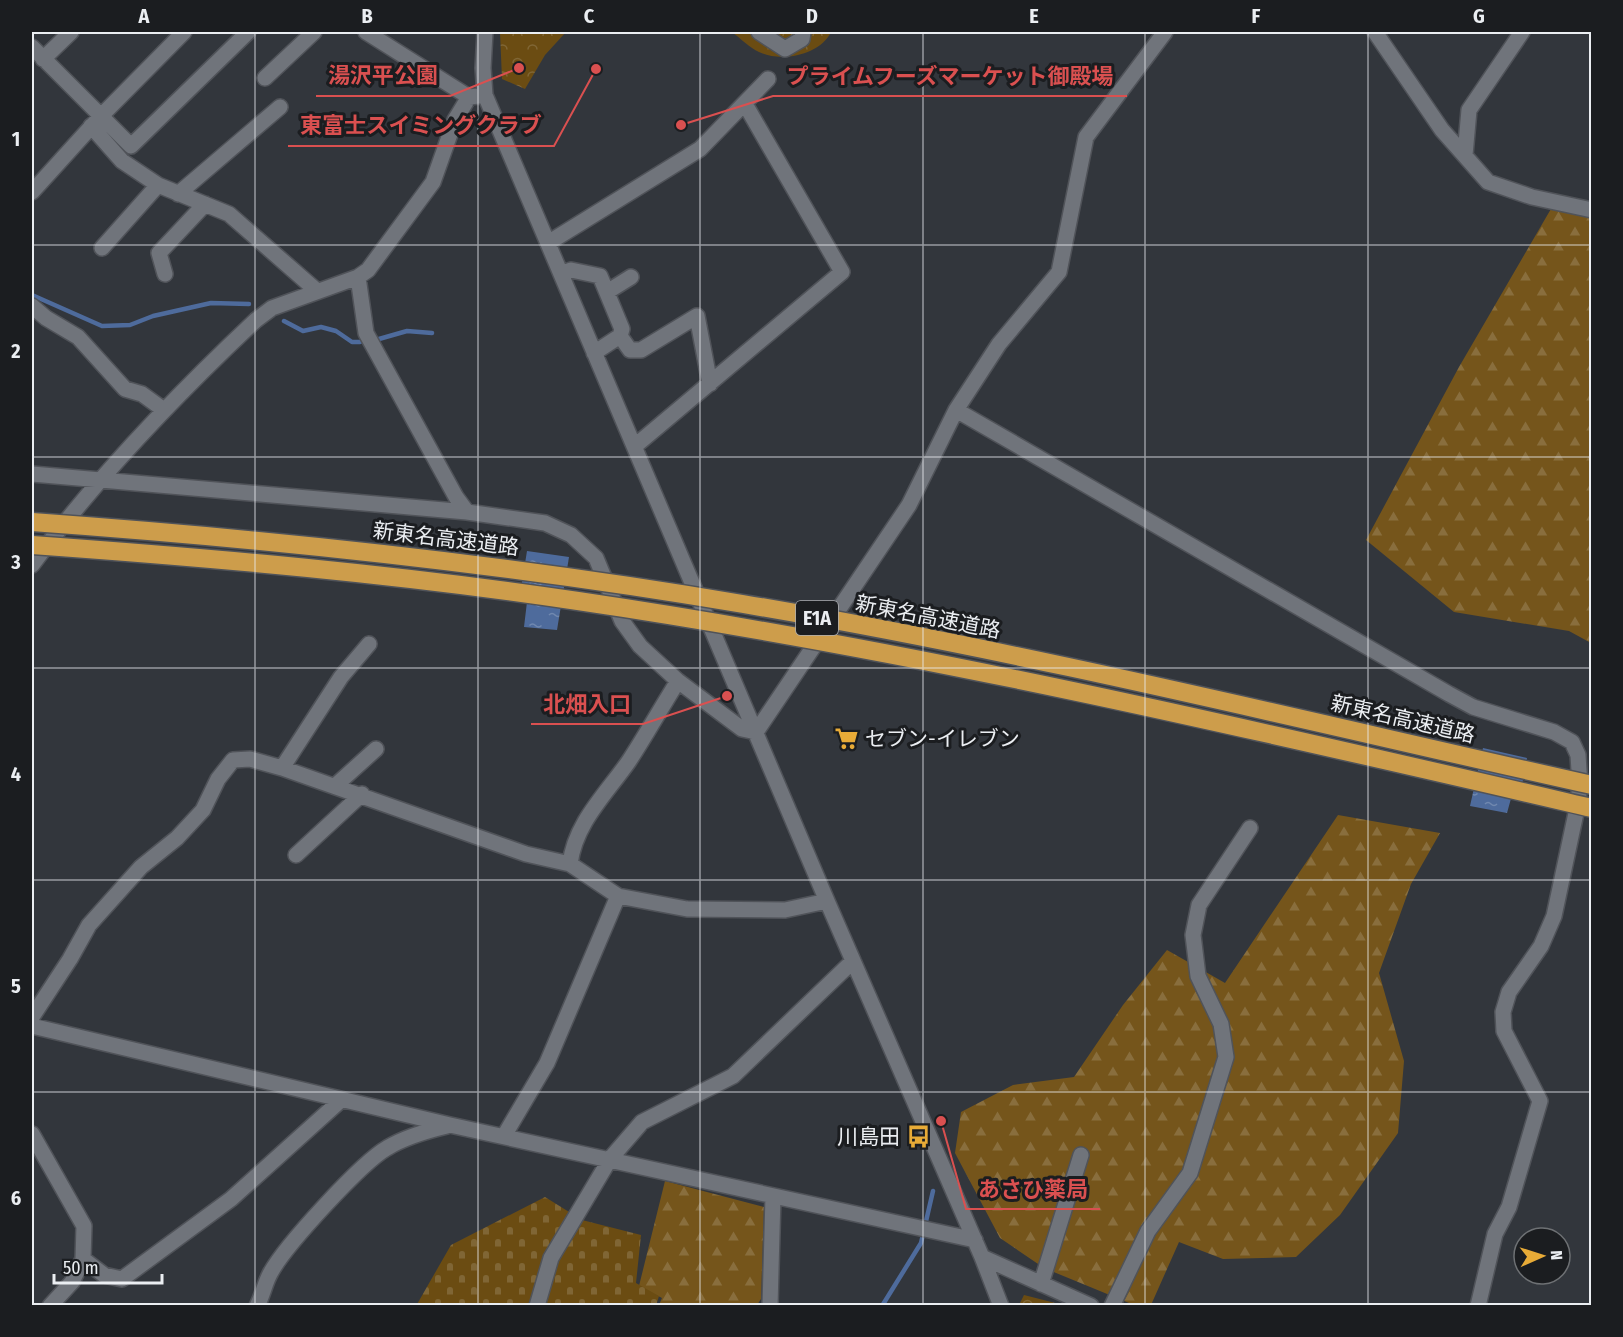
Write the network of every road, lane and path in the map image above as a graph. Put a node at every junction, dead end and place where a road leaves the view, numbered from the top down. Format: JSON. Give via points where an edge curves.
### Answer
{"nodes":[{"id":1,"x":71,"y":32,"type":"edge"},
{"id":2,"x":184,"y":32,"type":"edge"},
{"id":3,"x":248,"y":32,"type":"edge"},
{"id":4,"x":314,"y":32,"type":"edge"},
{"id":5,"x":366,"y":32,"type":"edge"},
{"id":6,"x":485,"y":32,"type":"edge"},
{"id":7,"x":759,"y":32,"type":"edge"},
{"id":8,"x":803,"y":32,"type":"edge"},
{"id":9,"x":1165,"y":32,"type":"edge"},
{"id":10,"x":1375,"y":32,"type":"edge"},
{"id":11,"x":1522,"y":32,"type":"edge"},
{"id":12,"x":32,"y":47,"type":"edge"},
{"id":13,"x":43,"y":59,"type":"junction"},
{"id":14,"x":265,"y":78,"type":"dead end"},
{"id":15,"x":768,"y":79,"type":"dead end"},
{"id":16,"x":485,"y":95,"type":"junction"},
{"id":17,"x":469,"y":97,"type":"junction"},
{"id":18,"x":745,"y":104,"type":"junction"},
{"id":19,"x":280,"y":107,"type":"dead end"},
{"id":20,"x":95,"y":122,"type":"junction"},
{"id":21,"x":1465,"y":155,"type":"junction"},
{"id":22,"x":158,"y":185,"type":"junction"},
{"id":23,"x":32,"y":192,"type":"edge"},
{"id":24,"x":178,"y":194,"type":"junction"},
{"id":25,"x":205,"y":204,"type":"junction"},
{"id":26,"x":1592,"y":210,"type":"edge"},
{"id":27,"x":548,"y":243,"type":"junction"},
{"id":28,"x":102,"y":248,"type":"dead end"},
{"id":29,"x":165,"y":274,"type":"dead end"},
{"id":30,"x":561,"y":274,"type":"junction"},
{"id":31,"x":358,"y":277,"type":"junction"},
{"id":32,"x":632,"y":277,"type":"dead end"},
{"id":33,"x":317,"y":291,"type":"junction"},
{"id":34,"x":607,"y":292,"type":"junction"},
{"id":35,"x":32,"y":306,"type":"edge"},
{"id":36,"x":620,"y":336,"type":"junction"},
{"id":37,"x":594,"y":353,"type":"junction"},
{"id":38,"x":710,"y":384,"type":"junction"},
{"id":39,"x":164,"y":410,"type":"junction"},
{"id":40,"x":956,"y":410,"type":"junction"},
{"id":41,"x":635,"y":446,"type":"junction"},
{"id":42,"x":32,"y":474,"type":"edge"},
{"id":43,"x":100,"y":480,"type":"junction"},
{"id":44,"x":467,"y":512,"type":"junction"},
{"id":45,"x":32,"y":522,"type":"edge"},
{"id":46,"x":32,"y":545,"type":"edge"},
{"id":47,"x":32,"y":565,"type":"edge"},
{"id":48,"x":369,"y":644,"type":"dead end"},
{"id":49,"x":678,"y":681,"type":"junction"},
{"id":50,"x":756,"y":732,"type":"junction"},
{"id":51,"x":376,"y":749,"type":"dead end"},
{"id":52,"x":282,"y":768,"type":"junction"},
{"id":53,"x":1592,"y":785,"type":"edge"},
{"id":54,"x":335,"y":786,"type":"junction"},
{"id":55,"x":362,"y":794,"type":"junction"},
{"id":56,"x":1592,"y":808,"type":"edge"},
{"id":57,"x":1250,"y":828,"type":"dead end"},
{"id":58,"x":297,"y":855,"type":"dead end"},
{"id":59,"x":570,"y":864,"type":"junction"},
{"id":60,"x":618,"y":896,"type":"junction"},
{"id":61,"x":827,"y":901,"type":"junction"},
{"id":62,"x":853,"y":961,"type":"junction"},
{"id":63,"x":32,"y":1017,"type":"edge"},
{"id":64,"x":32,"y":1026,"type":"edge"},
{"id":65,"x":341,"y":1100,"type":"junction"},
{"id":66,"x":450,"y":1125,"type":"junction"},
{"id":67,"x":32,"y":1134,"type":"edge"},
{"id":68,"x":504,"y":1136,"type":"junction"},
{"id":69,"x":1081,"y":1155,"type":"dead end"},
{"id":70,"x":610,"y":1159,"type":"junction"},
{"id":71,"x":773,"y":1196,"type":"junction"},
{"id":72,"x":975,"y":1240,"type":"junction"},
{"id":73,"x":982,"y":1257,"type":"junction"},
{"id":74,"x":83,"y":1259,"type":"junction"},
{"id":75,"x":1041,"y":1284,"type":"junction"},
{"id":76,"x":50,"y":1305,"type":"edge"},
{"id":77,"x":257,"y":1305,"type":"edge"},
{"id":78,"x":537,"y":1305,"type":"edge"},
{"id":79,"x":770,"y":1305,"type":"edge"},
{"id":80,"x":1001,"y":1305,"type":"edge"},
{"id":81,"x":1091,"y":1305,"type":"edge"},
{"id":82,"x":1112,"y":1305,"type":"edge"},
{"id":83,"x":1478,"y":1305,"type":"edge"}],
"edges":[{"from":1,"to":13,"type":"street"},
{"from":2,"to":20,"type":"street"},
{"from":3,"to":20,"type":"street","via":[[130,146]]},
{"from":4,"to":14,"type":"street"},
{"from":5,"to":17,"type":"street"},
{"from":6,"to":16,"type":"street"},
{"from":7,"to":8,"type":"street","via":[[785,49],[802,39]]},
{"from":9,"to":40,"type":"street","via":[[1086,137],[1059,272],[999,344]]},
{"from":10,"to":21,"type":"street","via":[[1442,130]]},
{"from":11,"to":21,"type":"street","via":[[1469,110]]},
{"from":12,"to":13,"type":"street"},
{"from":13,"to":20,"type":"street"},
{"from":15,"to":18,"type":"street"},
{"from":16,"to":17,"type":"street"},
{"from":16,"to":27,"type":"street"},
{"from":17,"to":31,"type":"street","via":[[455,120],[433,182],[368,270]]},
{"from":18,"to":27,"type":"street","via":[[700,149]]},
{"from":18,"to":38,"type":"street","via":[[842,272]]},
{"from":19,"to":24,"type":"street"},
{"from":20,"to":22,"type":"street","via":[[122,161]]},
{"from":20,"to":23,"type":"street"},
{"from":21,"to":26,"type":"street","via":[[1488,182],[1532,197]]},
{"from":22,"to":24,"type":"street"},
{"from":22,"to":28,"type":"street"},
{"from":24,"to":25,"type":"street"},
{"from":25,"to":29,"type":"street","via":[[159,253]]},
{"from":25,"to":33,"type":"street","via":[[229,214]]},
{"from":27,"to":30,"type":"street"},
{"from":30,"to":34,"type":"street","via":[[571,270],[600,276]]},
{"from":30,"to":37,"type":"street"},
{"from":31,"to":33,"type":"street"},
{"from":31,"to":44,"type":"street","via":[[366,333]]},
{"from":32,"to":34,"type":"street"},
{"from":33,"to":39,"type":"street","via":[[272,308],[256,320]]},
{"from":34,"to":36,"type":"street","via":[[622,329]]},
{"from":35,"to":39,"type":"street","via":[[78,337],[125,389],[142,394]]},
{"from":36,"to":37,"type":"street"},
{"from":36,"to":38,"type":"street","via":[[630,350],[642,350],[697,316]]},
{"from":37,"to":41,"type":"street"},
{"from":38,"to":41,"type":"street"},
{"from":39,"to":43,"type":"street"},
{"from":40,"to":50,"type":"street","via":[[909,505]]},
{"from":40,"to":83,"type":"street","via":[[1473,707],[1554,732],[1572,742],[1578,755],[1580,786],[1554,916],[1541,946],[1509,992],[1503,1012],[1504,1031],[1540,1101],[1509,1207],[1495,1234]]},
{"from":41,"to":50,"type":"street"},
{"from":42,"to":43,"type":"street"},
{"from":43,"to":44,"type":"street"},
{"from":43,"to":47,"type":"street","via":[[72,510]]},
{"from":44,"to":49,"type":"street","via":[[552,525],[584,545],[605,575],[629,634]]},
{"from":45,"to":53,"type":"highway","name":"新東名高速道路","number":"E1A","bridge":true,"via":[[366,551],[744,604],[1049,664]]},
{"from":46,"to":56,"type":"highway","number":"E1A","bridge":true,"via":[[362,573],[577,601],[743,628],[1031,684]]},
{"from":48,"to":52,"type":"street","via":[[341,677]]},
{"from":49,"to":50,"type":"street","via":[[742,729]]},
{"from":49,"to":59,"type":"street","via":[[629,760],[586,819],[573,843]]},
{"from":50,"to":61,"type":"street"},
{"from":51,"to":54,"type":"street"},
{"from":52,"to":54,"type":"street"},
{"from":52,"to":63,"type":"street","via":[[250,759],[233,760],[202,810],[177,838],[141,867],[89,925]]},
{"from":54,"to":55,"type":"street"},
{"from":55,"to":58,"type":"street"},
{"from":55,"to":59,"type":"street","via":[[526,854]]},
{"from":57,"to":82,"type":"street","via":[[1199,905],[1193,935],[1198,976],[1221,1024],[1226,1058],[1190,1173],[1148,1231]]},
{"from":59,"to":60,"type":"street"},
{"from":60,"to":61,"type":"street","via":[[687,909],[785,910]]},
{"from":60,"to":68,"type":"street","via":[[547,1064]]},
{"from":61,"to":62,"type":"street"},
{"from":62,"to":70,"type":"street","via":[[733,1076],[642,1122]]},
{"from":62,"to":72,"type":"street"},
{"from":64,"to":65,"type":"street"},
{"from":65,"to":66,"type":"street"},
{"from":65,"to":74,"type":"street","via":[[231,1199],[122,1279],[104,1275]]},
{"from":66,"to":68,"type":"street"},
{"from":66,"to":77,"type":"street","via":[[385,1148],[360,1170],[293,1243],[271,1272]]},
{"from":67,"to":74,"type":"street","via":[[84,1226]]},
{"from":68,"to":70,"type":"street"},
{"from":69,"to":75,"type":"street"},
{"from":70,"to":71,"type":"street"},
{"from":70,"to":78,"type":"street","via":[[551,1257]]},
{"from":71,"to":72,"type":"street"},
{"from":71,"to":79,"type":"street"},
{"from":72,"to":73,"type":"street"},
{"from":73,"to":75,"type":"street"},
{"from":73,"to":80,"type":"street"},
{"from":74,"to":76,"type":"street","via":[[72,1282]]},
{"from":75,"to":81,"type":"street"}]}
